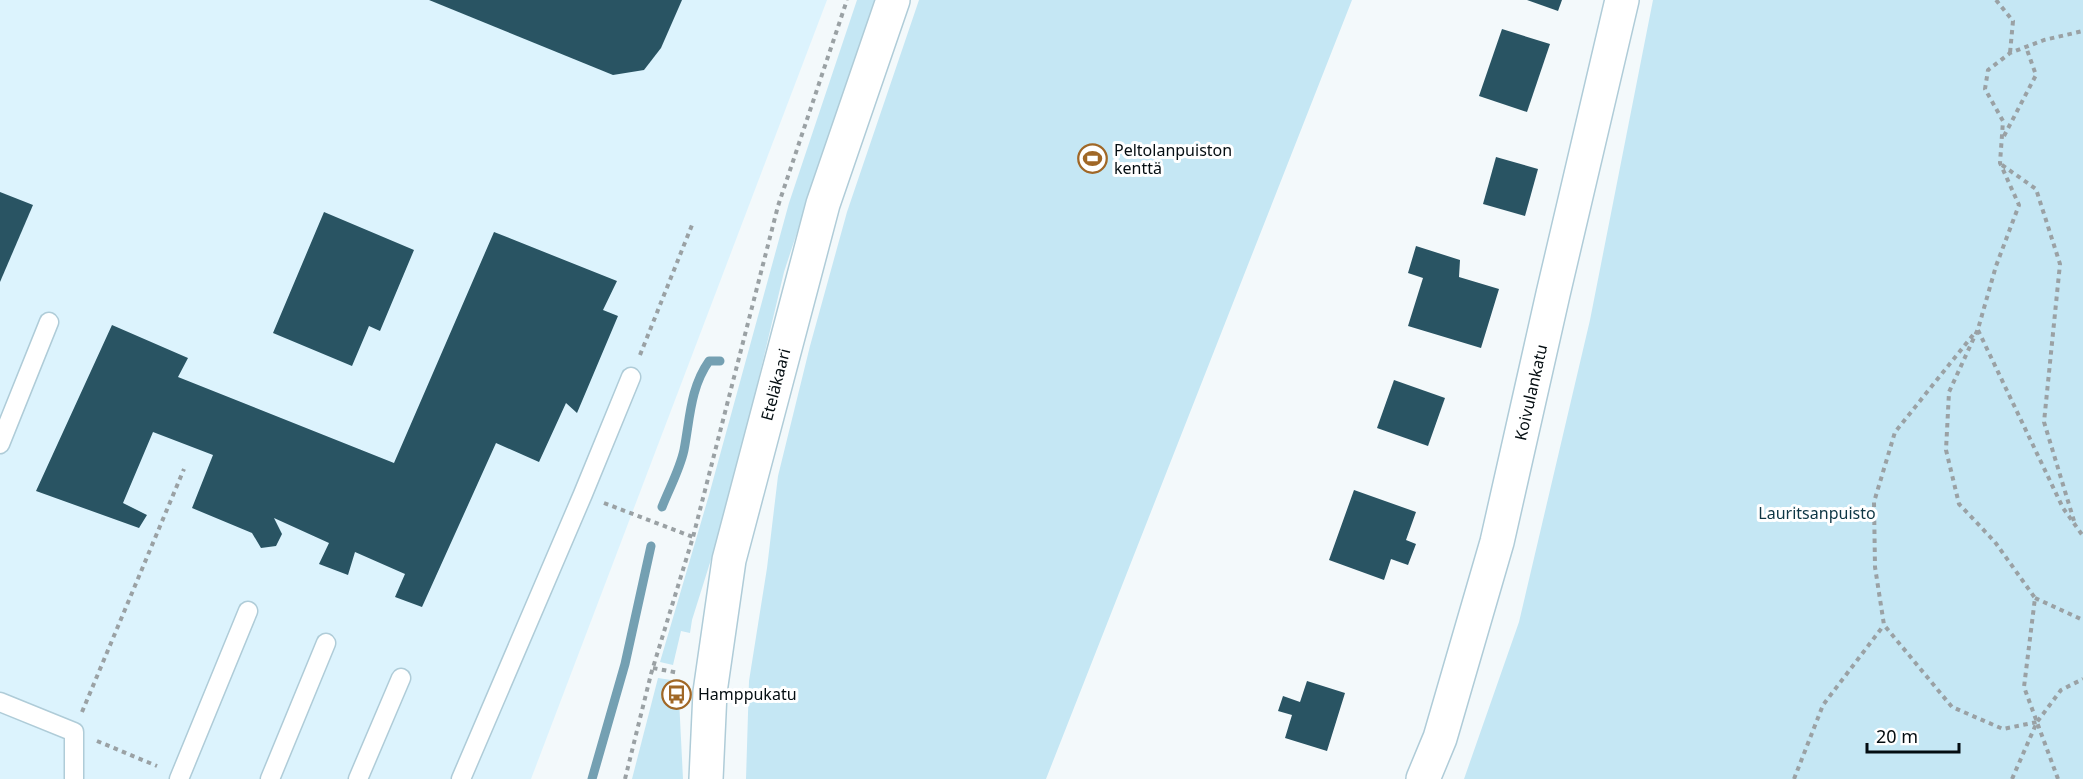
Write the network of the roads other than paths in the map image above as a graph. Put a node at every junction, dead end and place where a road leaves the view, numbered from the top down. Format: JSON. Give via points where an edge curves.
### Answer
{"nodes":[{"id":1,"x":893,"y":0,"type":"edge"},
{"id":2,"x":1622,"y":0,"type":"edge"},
{"id":3,"x":49,"y":322,"type":"dead end"},
{"id":4,"x":631,"y":377,"type":"road end"},
{"id":5,"x":0,"y":444,"type":"edge"},
{"id":6,"x":248,"y":611,"type":"dead end"},
{"id":7,"x":326,"y":644,"type":"dead end"},
{"id":8,"x":401,"y":678,"type":"dead end"},
{"id":9,"x":0,"y":702,"type":"edge"},
{"id":10,"x":75,"y":779,"type":"edge"},
{"id":11,"x":179,"y":779,"type":"edge"},
{"id":12,"x":270,"y":779,"type":"edge"},
{"id":13,"x":358,"y":779,"type":"edge"},
{"id":14,"x":461,"y":779,"type":"edge"},
{"id":15,"x":706,"y":779,"type":"edge"},
{"id":16,"x":1423,"y":779,"type":"edge"}],
"edges":[{"from":1,"to":15,"type":"main road","name":"Eteläkaari","via":[[822,204],[729,560],[710,692]]},
{"from":2,"to":16,"type":"main road","name":"Koivulankatu","via":[[1497,542],[1440,738]]},
{"from":3,"to":5,"type":"lane"},
{"from":4,"to":14,"type":"lane"},
{"from":6,"to":11,"type":"lane"},
{"from":7,"to":12,"type":"lane"},
{"from":8,"to":13,"type":"lane"},
{"from":9,"to":10,"type":"lane","via":[[74,732]]}]}
